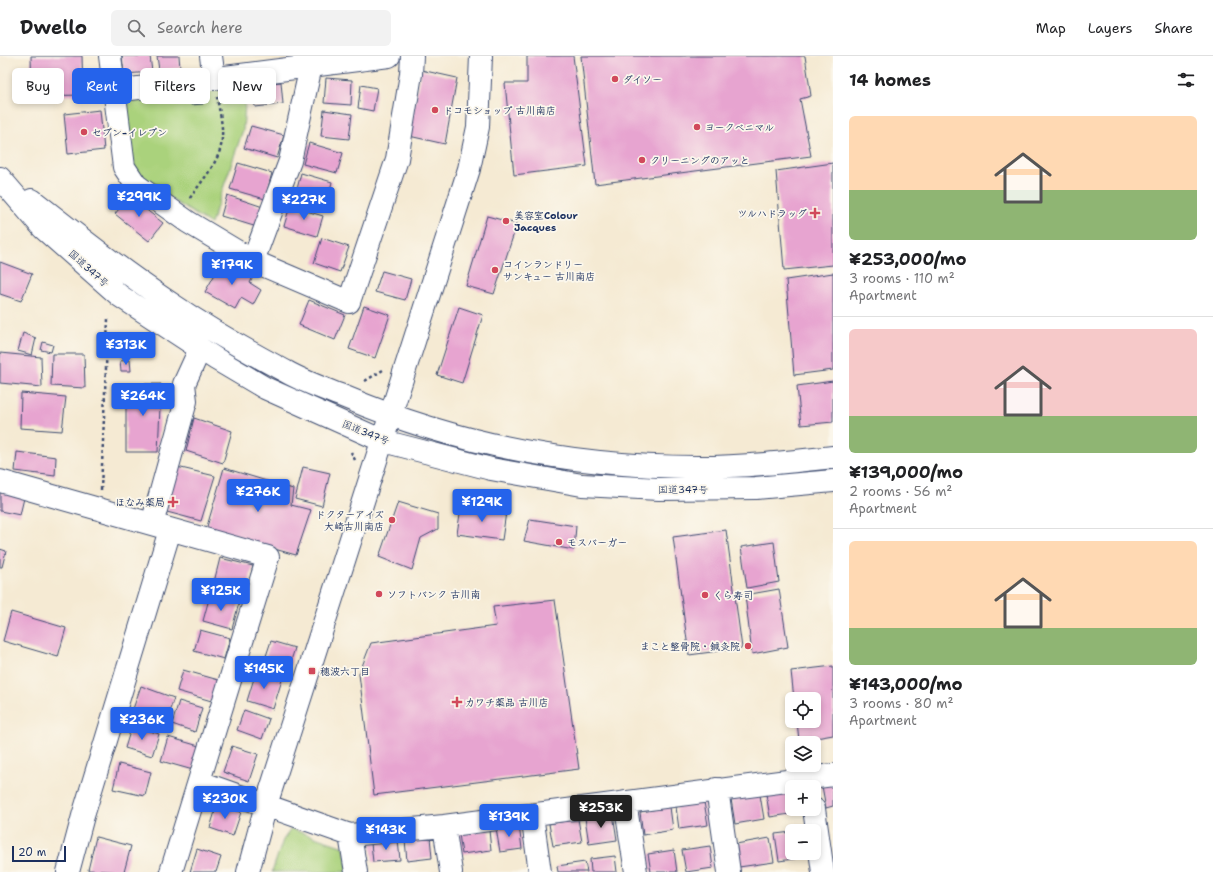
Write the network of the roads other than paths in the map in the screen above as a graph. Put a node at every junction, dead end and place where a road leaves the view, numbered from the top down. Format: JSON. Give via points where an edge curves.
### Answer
{"nodes":[{"id":1,"x":110,"y":56,"type":"edge"},
{"id":2,"x":211,"y":56,"type":"edge"},
{"id":3,"x":389,"y":56,"type":"edge"},
{"id":4,"x":412,"y":56,"type":"edge"},
{"id":5,"x":481,"y":56,"type":"edge"},
{"id":6,"x":311,"y":61,"type":"edge"},
{"id":7,"x":112,"y":68,"type":"edge"},
{"id":8,"x":214,"y":78,"type":"junction"},
{"id":9,"x":132,"y":89,"type":"edge"},
{"id":10,"x":117,"y":104,"type":"edge"},
{"id":11,"x":0,"y":174,"type":"edge"},
{"id":12,"x":0,"y":178,"type":"edge"},
{"id":13,"x":253,"y":261,"type":"junction"},
{"id":14,"x":200,"y":349,"type":"junction"},
{"id":15,"x":391,"y":417,"type":"junction"},
{"id":16,"x":383,"y":441,"type":"junction"},
{"id":17,"x":833,"y":457,"type":"edge"},
{"id":18,"x":0,"y":481,"type":"edge"},
{"id":19,"x":833,"y":481,"type":"edge"},
{"id":20,"x":161,"y":527,"type":"junction"},
{"id":21,"x":833,"y":775,"type":"edge"},
{"id":22,"x":817,"y":780,"type":"edge"},
{"id":23,"x":200,"y":782,"type":"junction"},
{"id":24,"x":785,"y":784,"type":"edge"},
{"id":25,"x":717,"y":790,"type":"junction"},
{"id":26,"x":625,"y":802,"type":"junction"},
{"id":27,"x":266,"y":805,"type":"junction"},
{"id":28,"x":532,"y":815,"type":"junction"},
{"id":29,"x":815,"y":816,"type":"edge"},
{"id":30,"x":444,"y":826,"type":"junction"},
{"id":31,"x":350,"y":835,"type":"junction"},
{"id":32,"x":68,"y":872,"type":"edge"},
{"id":33,"x":171,"y":872,"type":"edge"},
{"id":34,"x":248,"y":872,"type":"edge"},
{"id":35,"x":356,"y":872,"type":"edge"},
{"id":36,"x":451,"y":872,"type":"edge"},
{"id":37,"x":540,"y":872,"type":"edge"},
{"id":38,"x":636,"y":872,"type":"edge"},
{"id":39,"x":729,"y":872,"type":"edge"},
{"id":40,"x":823,"y":872,"type":"edge"}],
"edges":[{"from":1,"to":7,"type":"main road"},
{"from":2,"to":8,"type":"main road"},
{"from":3,"to":6,"type":"main road"},
{"from":4,"to":13,"type":"main road","via":[[397,159],[349,302]]},
{"from":5,"to":15,"type":"main road","via":[[478,127],[469,169]]},
{"from":6,"to":8,"type":"main road"},
{"from":6,"to":13,"type":"main road","via":[[290,162]]},
{"from":8,"to":9,"type":"main road"},
{"from":10,"to":13,"type":"main road","via":[[124,168],[136,185],[178,215]]},
{"from":11,"to":15,"type":"main road","name":"国道347号","via":[[91,246],[176,308],[286,372]]},
{"from":12,"to":14,"type":"main road","name":"国道347号","via":[[43,228],[120,296]]},
{"from":14,"to":16,"type":"main road","name":"国道347号","via":[[265,388]]},
{"from":14,"to":20,"type":"main road","via":[[184,384],[186,401]]},
{"from":15,"to":16,"type":"main road"},
{"from":15,"to":17,"type":"main road","name":"国道347号","via":[[490,444],[561,458],[617,464],[698,467],[783,463]]},
{"from":16,"to":19,"type":"main road","name":"国道347号","via":[[491,469],[582,485],[659,489],[756,488]]},
{"from":16,"to":27,"type":"main road"},
{"from":18,"to":20,"type":"main road"},
{"from":20,"to":23,"type":"main road","via":[[268,557]]},
{"from":20,"to":32,"type":"main road"},
{"from":21,"to":22,"type":"main road"},
{"from":23,"to":27,"type":"main road"},
{"from":23,"to":33,"type":"main road"},
{"from":24,"to":25,"type":"main road"},
{"from":25,"to":26,"type":"main road"},
{"from":25,"to":39,"type":"main road"},
{"from":26,"to":28,"type":"main road"},
{"from":26,"to":38,"type":"main road"},
{"from":27,"to":31,"type":"main road"},
{"from":27,"to":34,"type":"main road"},
{"from":28,"to":30,"type":"main road"},
{"from":28,"to":37,"type":"main road"},
{"from":29,"to":40,"type":"main road"},
{"from":30,"to":31,"type":"main road"},
{"from":30,"to":36,"type":"main road"},
{"from":31,"to":35,"type":"main road"}]}
